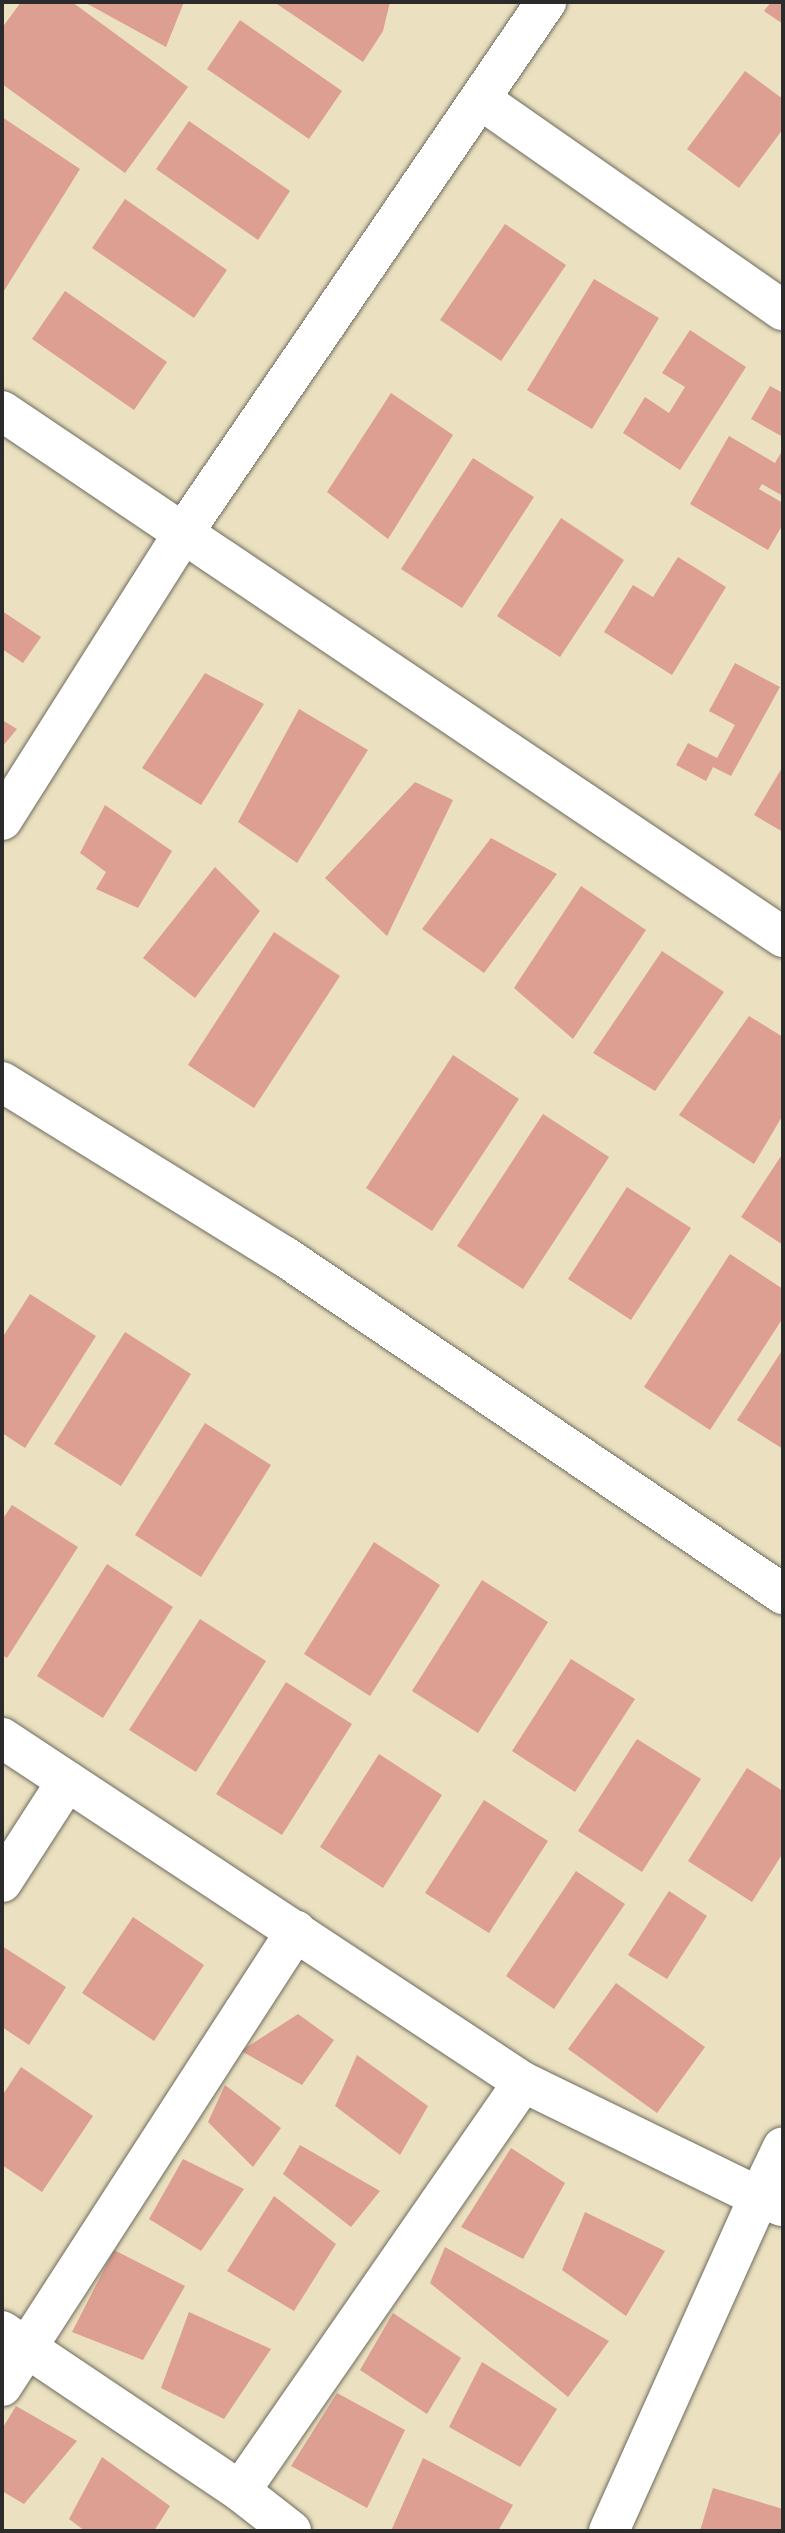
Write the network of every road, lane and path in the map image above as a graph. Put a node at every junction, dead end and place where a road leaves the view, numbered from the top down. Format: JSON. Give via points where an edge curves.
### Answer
{"nodes":[{"id":1,"x":546,"y":2,"type":"edge"},
{"id":2,"x":480,"y":99,"type":"junction"},
{"id":3,"x":783,"y":310,"type":"edge"},
{"id":4,"x":2,"y":411,"type":"edge"},
{"id":5,"x":185,"y":530,"type":"junction"},
{"id":6,"x":2,"y":820,"type":"edge"},
{"id":7,"x":783,"y":937,"type":"edge"},
{"id":8,"x":2,"y":1082,"type":"edge"},
{"id":9,"x":783,"y":1594,"type":"edge"},
{"id":10,"x":2,"y":1738,"type":"edge"},
{"id":11,"x":67,"y":1781,"type":"junction"},
{"id":12,"x":2,"y":1882,"type":"edge"},
{"id":13,"x":296,"y":1931,"type":"junction"},
{"id":14,"x":523,"y":2082,"type":"junction"},
{"id":15,"x":783,"y":2147,"type":"edge"},
{"id":16,"x":771,"y":2202,"type":"edge"},
{"id":17,"x":15,"y":2340,"type":"edge"},
{"id":18,"x":2,"y":2386,"type":"edge"},
{"id":19,"x":240,"y":2491,"type":"junction"},
{"id":20,"x":291,"y":2531,"type":"edge"},
{"id":21,"x":609,"y":2531,"type":"edge"}],
"edges":[{"from":1,"to":2,"type":"street"},
{"from":2,"to":3,"type":"street"},
{"from":2,"to":5,"type":"street"},
{"from":4,"to":5,"type":"street"},
{"from":5,"to":6,"type":"street"},
{"from":5,"to":7,"type":"street"},
{"from":8,"to":9,"type":"street","via":[[284,1256]]},
{"from":10,"to":11,"type":"street"},
{"from":11,"to":12,"type":"street"},
{"from":11,"to":13,"type":"street"},
{"from":13,"to":14,"type":"street"},
{"from":13,"to":17,"type":"street"},
{"from":14,"to":16,"type":"street"},
{"from":14,"to":19,"type":"street"},
{"from":15,"to":16,"type":"street"},
{"from":16,"to":21,"type":"street"},
{"from":17,"to":18,"type":"street"},
{"from":17,"to":19,"type":"street"},
{"from":19,"to":20,"type":"street"}]}
